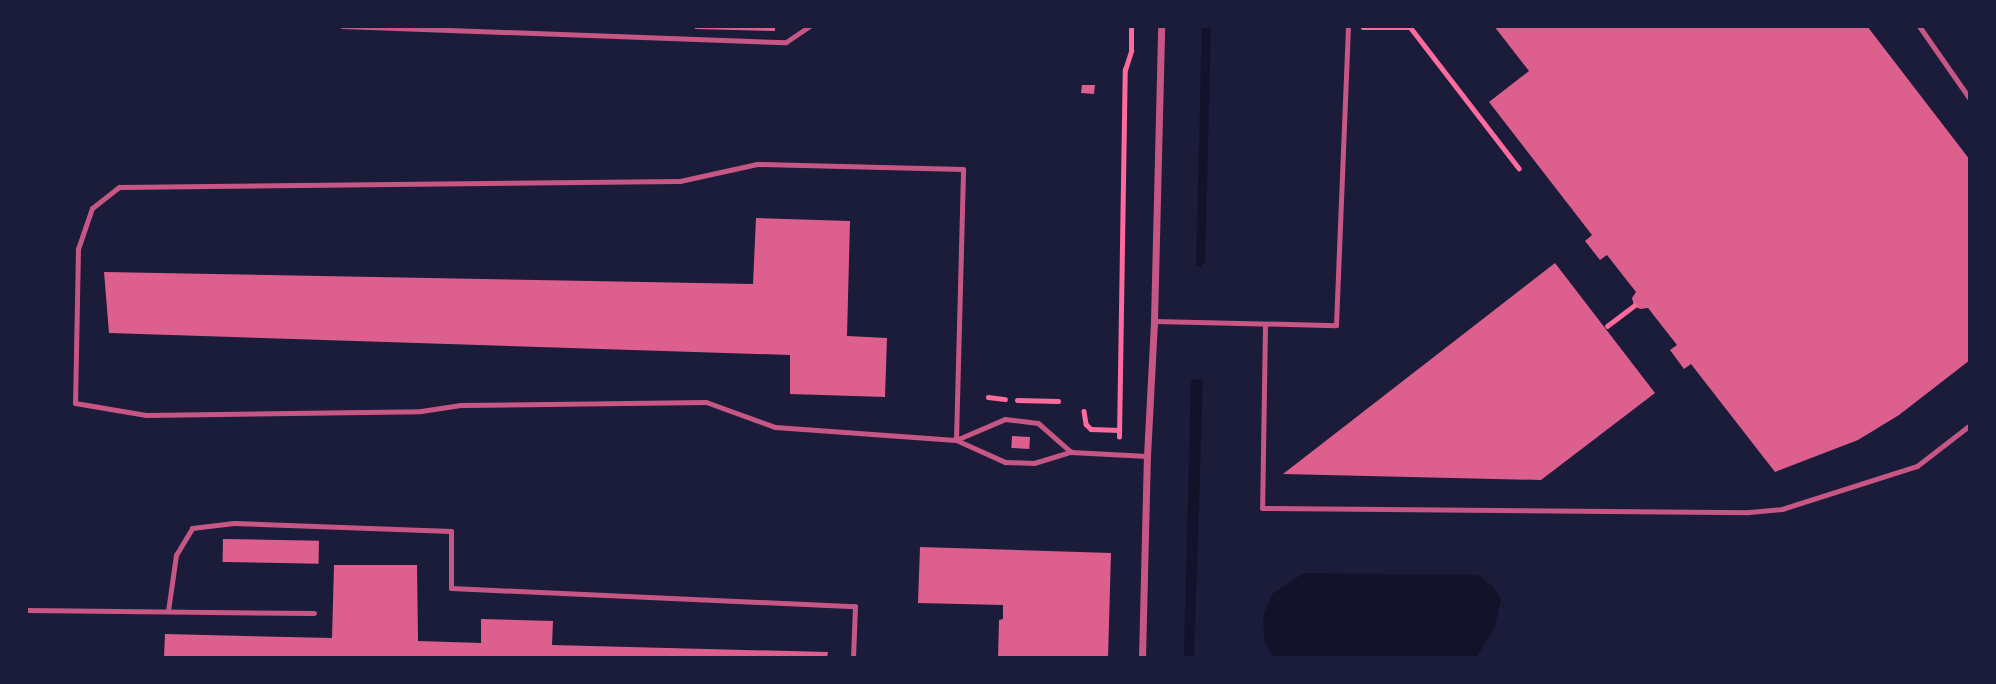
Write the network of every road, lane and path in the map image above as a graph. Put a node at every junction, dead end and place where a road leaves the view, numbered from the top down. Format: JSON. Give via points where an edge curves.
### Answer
{"nodes":[{"id":1,"x":343,"y":26,"type":"edge"},
{"id":2,"x":810,"y":26,"type":"edge"},
{"id":3,"x":1131,"y":26,"type":"edge"},
{"id":4,"x":1161,"y":26,"type":"edge"},
{"id":5,"x":1919,"y":26,"type":"edge"},
{"id":6,"x":1348,"y":27,"type":"edge"},
{"id":7,"x":1970,"y":99,"type":"edge"},
{"id":8,"x":1519,"y":168,"type":"dead end"},
{"id":9,"x":1634,"y":306,"type":"dead end"},
{"id":10,"x":1154,"y":321,"type":"junction"},
{"id":11,"x":1265,"y":325,"type":"junction"},
{"id":12,"x":1607,"y":326,"type":"dead end"},
{"id":13,"x":988,"y":397,"type":"dead end"},
{"id":14,"x":1058,"y":401,"type":"dead end"},
{"id":15,"x":1084,"y":411,"type":"dead end"},
{"id":16,"x":1970,"y":425,"type":"edge"},
{"id":17,"x":1119,"y":430,"type":"junction"},
{"id":18,"x":956,"y":440,"type":"junction"},
{"id":19,"x":1071,"y":452,"type":"junction"},
{"id":20,"x":1118,"y":456,"type":"junction"},
{"id":21,"x":1147,"y":456,"type":"junction"},
{"id":22,"x":26,"y":610,"type":"edge"},
{"id":23,"x":168,"y":611,"type":"junction"},
{"id":24,"x":314,"y":612,"type":"dead end"},
{"id":25,"x":853,"y":658,"type":"edge"},
{"id":26,"x":1142,"y":658,"type":"edge"}],
"edges":[{"from":1,"to":2,"type":"lane","via":[[786,42]]},
{"from":3,"to":17,"type":"path","via":[[1125,70]]},
{"from":4,"to":10,"type":"street"},
{"from":5,"to":7,"type":"lane"},
{"from":6,"to":8,"type":"path","via":[[1412,28]]},
{"from":6,"to":11,"type":"lane","via":[[1336,324]]},
{"from":9,"to":12,"type":"path"},
{"from":10,"to":11,"type":"lane"},
{"from":10,"to":21,"type":"street"},
{"from":11,"to":16,"type":"lane","via":[[1262,508],[1782,509],[1917,466]]},
{"from":13,"to":14,"type":"path"},
{"from":15,"to":17,"type":"path","via":[[1091,429]]},
{"from":17,"to":20,"type":"path"},
{"from":18,"to":18,"type":"lane","via":[[775,427],[706,401],[146,415],[75,403],[78,249],[92,208],[119,187],[680,181],[757,164],[963,169]]},
{"from":18,"to":19,"type":"lane","via":[[1005,462],[1034,463]]},
{"from":18,"to":19,"type":"lane","via":[[1005,419],[1038,423]]},
{"from":19,"to":20,"type":"lane"},
{"from":20,"to":21,"type":"lane"},
{"from":21,"to":26,"type":"street"},
{"from":22,"to":23,"type":"lane"},
{"from":23,"to":24,"type":"lane"},
{"from":23,"to":25,"type":"lane","via":[[176,555],[192,528],[234,523],[452,531],[452,588],[855,606]]}]}
